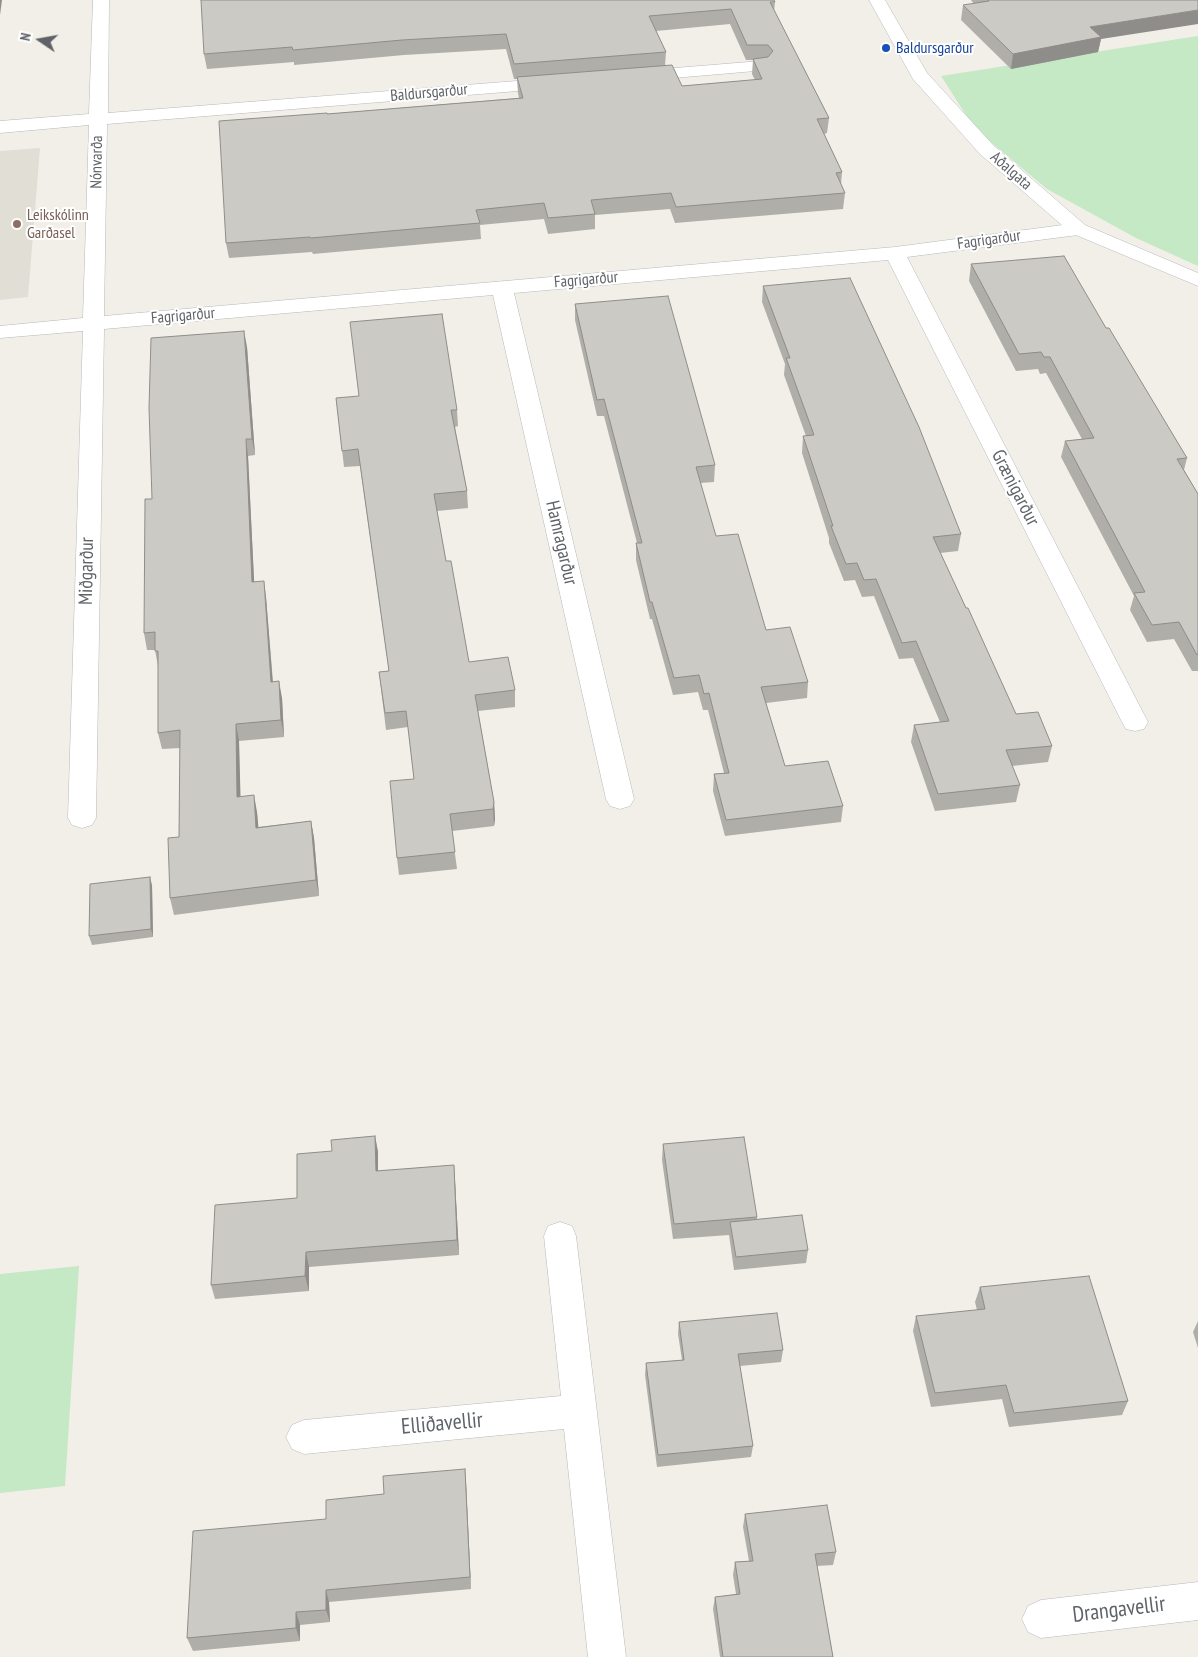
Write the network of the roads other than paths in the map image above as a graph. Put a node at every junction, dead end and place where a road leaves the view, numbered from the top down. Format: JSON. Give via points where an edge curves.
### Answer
{"nodes":[{"id":1,"x":100,"y":0,"type":"edge"},
{"id":2,"x":877,"y":0,"type":"edge"},
{"id":3,"x":761,"y":66,"type":"edge"},
{"id":4,"x":624,"y":77,"type":"edge"},
{"id":5,"x":575,"y":81,"type":"edge"},
{"id":6,"x":98,"y":120,"type":"junction"},
{"id":7,"x":0,"y":128,"type":"edge"},
{"id":8,"x":1078,"y":228,"type":"junction"},
{"id":9,"x":895,"y":253,"type":"junction"},
{"id":10,"x":1198,"y":280,"type":"edge"},
{"id":11,"x":502,"y":288,"type":"junction"},
{"id":12,"x":93,"y":324,"type":"junction"},
{"id":13,"x":0,"y":332,"type":"edge"},
{"id":14,"x":1135,"y":722,"type":"dead end"},
{"id":15,"x":620,"y":799,"type":"dead end"},
{"id":16,"x":82,"y":818,"type":"dead end"},
{"id":17,"x":560,"y":1236,"type":"dead end"},
{"id":18,"x":580,"y":1411,"type":"junction"},
{"id":19,"x":304,"y":1437,"type":"dead end"},
{"id":20,"x":1198,"y":1600,"type":"edge"},
{"id":21,"x":1041,"y":1619,"type":"dead end"},
{"id":22,"x":607,"y":1657,"type":"edge"}],
"edges":[{"from":1,"to":6,"type":"street","name":"Nónvarða"},
{"from":2,"to":8,"type":"street","name":"Aðalgata","via":[[919,75],[987,150]]},
{"from":3,"to":4,"type":"street"},
{"from":5,"to":6,"type":"street","name":"Baldursgarður"},
{"from":6,"to":7,"type":"street","name":"Baldursgarður"},
{"from":6,"to":12,"type":"street","name":"Nónvarða"},
{"from":8,"to":9,"type":"street","name":"Fagrigarður"},
{"from":8,"to":10,"type":"street","name":"Aðalgata"},
{"from":9,"to":11,"type":"street","name":"Fagrigarður"},
{"from":9,"to":14,"type":"street","name":"Grænigarður"},
{"from":11,"to":12,"type":"street","name":"Fagrigarður"},
{"from":11,"to":15,"type":"street","name":"Hamragarður"},
{"from":12,"to":13,"type":"street","name":"Fagrigarður"},
{"from":12,"to":16,"type":"street","name":"Miðgarður"},
{"from":17,"to":18,"type":"street"},
{"from":18,"to":19,"type":"street","name":"Elliðavellir"},
{"from":18,"to":22,"type":"street"},
{"from":20,"to":21,"type":"street","name":"Drangavellir"}]}
